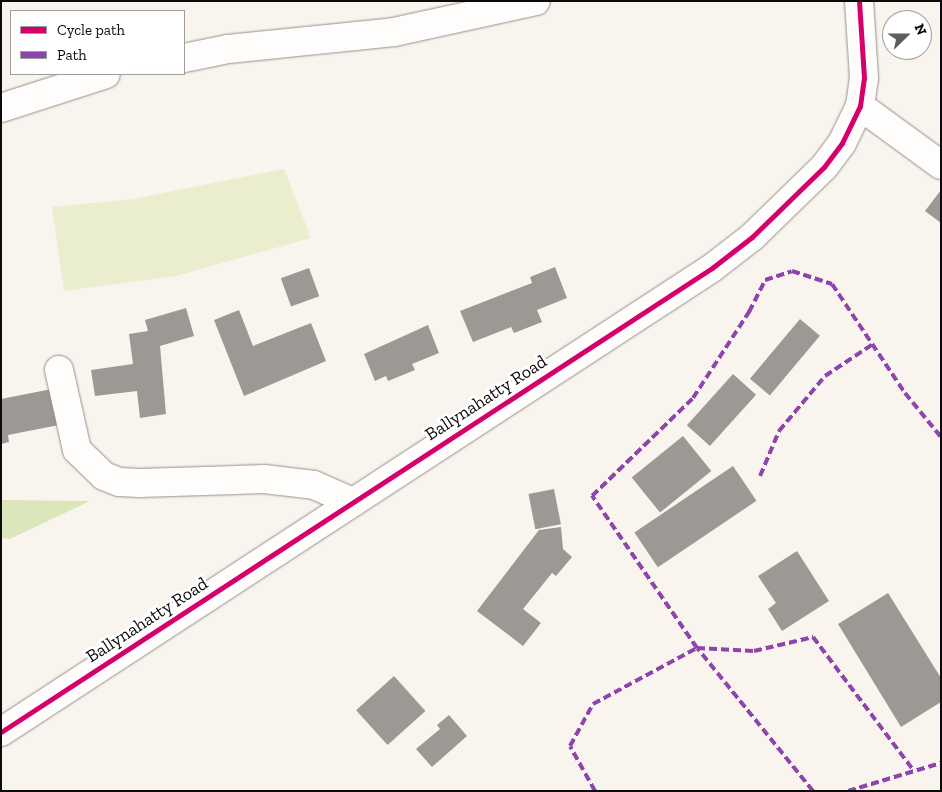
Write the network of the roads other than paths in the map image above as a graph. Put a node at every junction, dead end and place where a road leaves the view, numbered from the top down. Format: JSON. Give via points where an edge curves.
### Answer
{"nodes":[{"id":1,"x":536,"y":1,"type":"edge"},
{"id":2,"x":859,"y":1,"type":"edge"},
{"id":3,"x":185,"y":58,"type":"edge"},
{"id":4,"x":103,"y":75,"type":"edge"},
{"id":5,"x":860,"y":106,"type":"junction"},
{"id":6,"x":1,"y":108,"type":"edge"},
{"id":7,"x":941,"y":165,"type":"edge"},
{"id":8,"x":59,"y":370,"type":"dead end"},
{"id":9,"x":353,"y":502,"type":"junction"},
{"id":10,"x":1,"y":732,"type":"edge"}],
"edges":[{"from":1,"to":3,"type":"street","via":[[394,32],[228,49]]},
{"from":2,"to":5,"type":"street","name":"Ballynahatty Road","via":[[864,78]]},
{"from":4,"to":6,"type":"street"},
{"from":5,"to":7,"type":"street"},
{"from":5,"to":9,"type":"street","name":"Ballynahatty Road","via":[[842,143],[824,167],[752,237],[712,268]]},
{"from":8,"to":9,"type":"street","via":[[77,450],[104,476],[119,482],[140,483],[264,479],[314,485]]},
{"from":9,"to":10,"type":"street","name":"Ballynahatty Road"}]}
